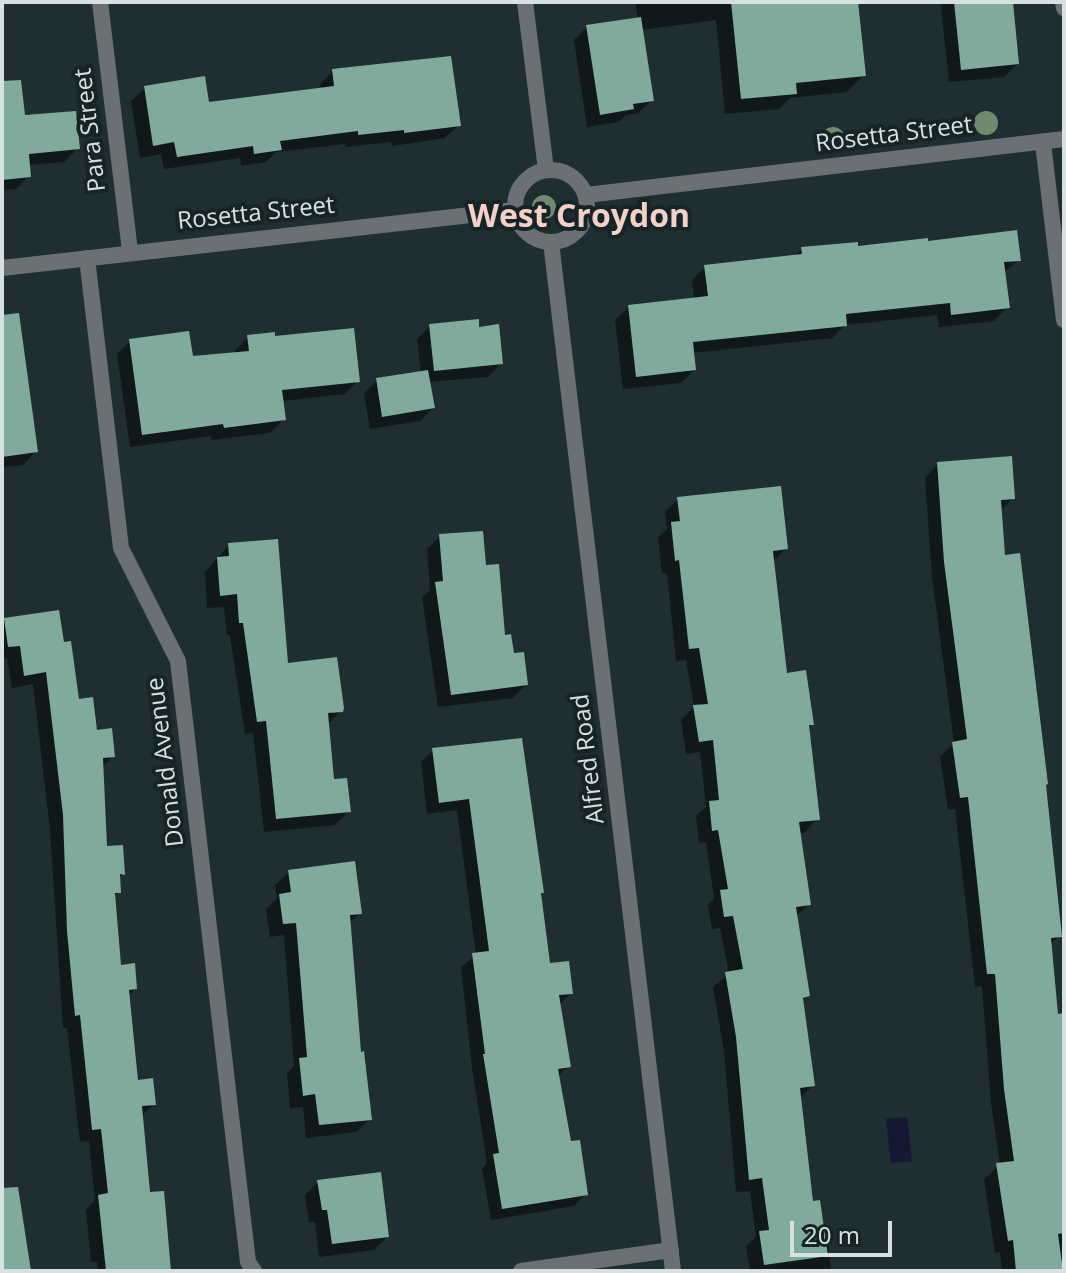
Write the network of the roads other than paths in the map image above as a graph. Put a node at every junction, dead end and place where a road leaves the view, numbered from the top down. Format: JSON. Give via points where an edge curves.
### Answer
{"nodes":[{"id":1,"x":100,"y":2,"type":"edge"},
{"id":2,"x":525,"y":2,"type":"edge"},
{"id":3,"x":1063,"y":2,"type":"edge"},
{"id":4,"x":1064,"y":8,"type":"edge"},
{"id":5,"x":1064,"y":139,"type":"edge"},
{"id":6,"x":1043,"y":143,"type":"junction"},
{"id":7,"x":546,"y":170,"type":"junction"},
{"id":8,"x":586,"y":195,"type":"junction"},
{"id":9,"x":515,"y":210,"type":"junction"},
{"id":10,"x":551,"y":242,"type":"junction"},
{"id":11,"x":130,"y":251,"type":"junction"},
{"id":12,"x":87,"y":258,"type":"junction"},
{"id":13,"x":2,"y":268,"type":"edge"},
{"id":14,"x":1064,"y":320,"type":"edge"},
{"id":15,"x":671,"y":1250,"type":"junction"},
{"id":16,"x":254,"y":1271,"type":"edge"},
{"id":17,"x":521,"y":1271,"type":"edge"},
{"id":18,"x":673,"y":1271,"type":"edge"}],
"edges":[{"from":1,"to":11,"type":"street","name":"Para Street"},
{"from":2,"to":7,"type":"street"},
{"from":3,"to":4,"type":"street"},
{"from":5,"to":6,"type":"street","name":"Rosetta Street"},
{"from":6,"to":8,"type":"street","name":"Rosetta Street"},
{"from":6,"to":14,"type":"street"},
{"from":7,"to":8,"type":"street","via":[[569,175]]},
{"from":7,"to":9,"type":"street","via":[[524,181]]},
{"from":8,"to":10,"type":"street","via":[[581,225],[573,235]]},
{"from":9,"to":10,"type":"street","via":[[531,236]]},
{"from":9,"to":11,"type":"street","name":"Rosetta Street"},
{"from":10,"to":15,"type":"street","name":"Alfred Road"},
{"from":11,"to":12,"type":"street","name":"Rosetta Street"},
{"from":12,"to":13,"type":"street","name":"Rosetta Street"},
{"from":12,"to":16,"type":"street","name":"Donald Avenue","via":[[121,548],[178,661],[248,1262]]},
{"from":15,"to":17,"type":"street"},
{"from":15,"to":18,"type":"street","name":"Alfred Road"}]}
